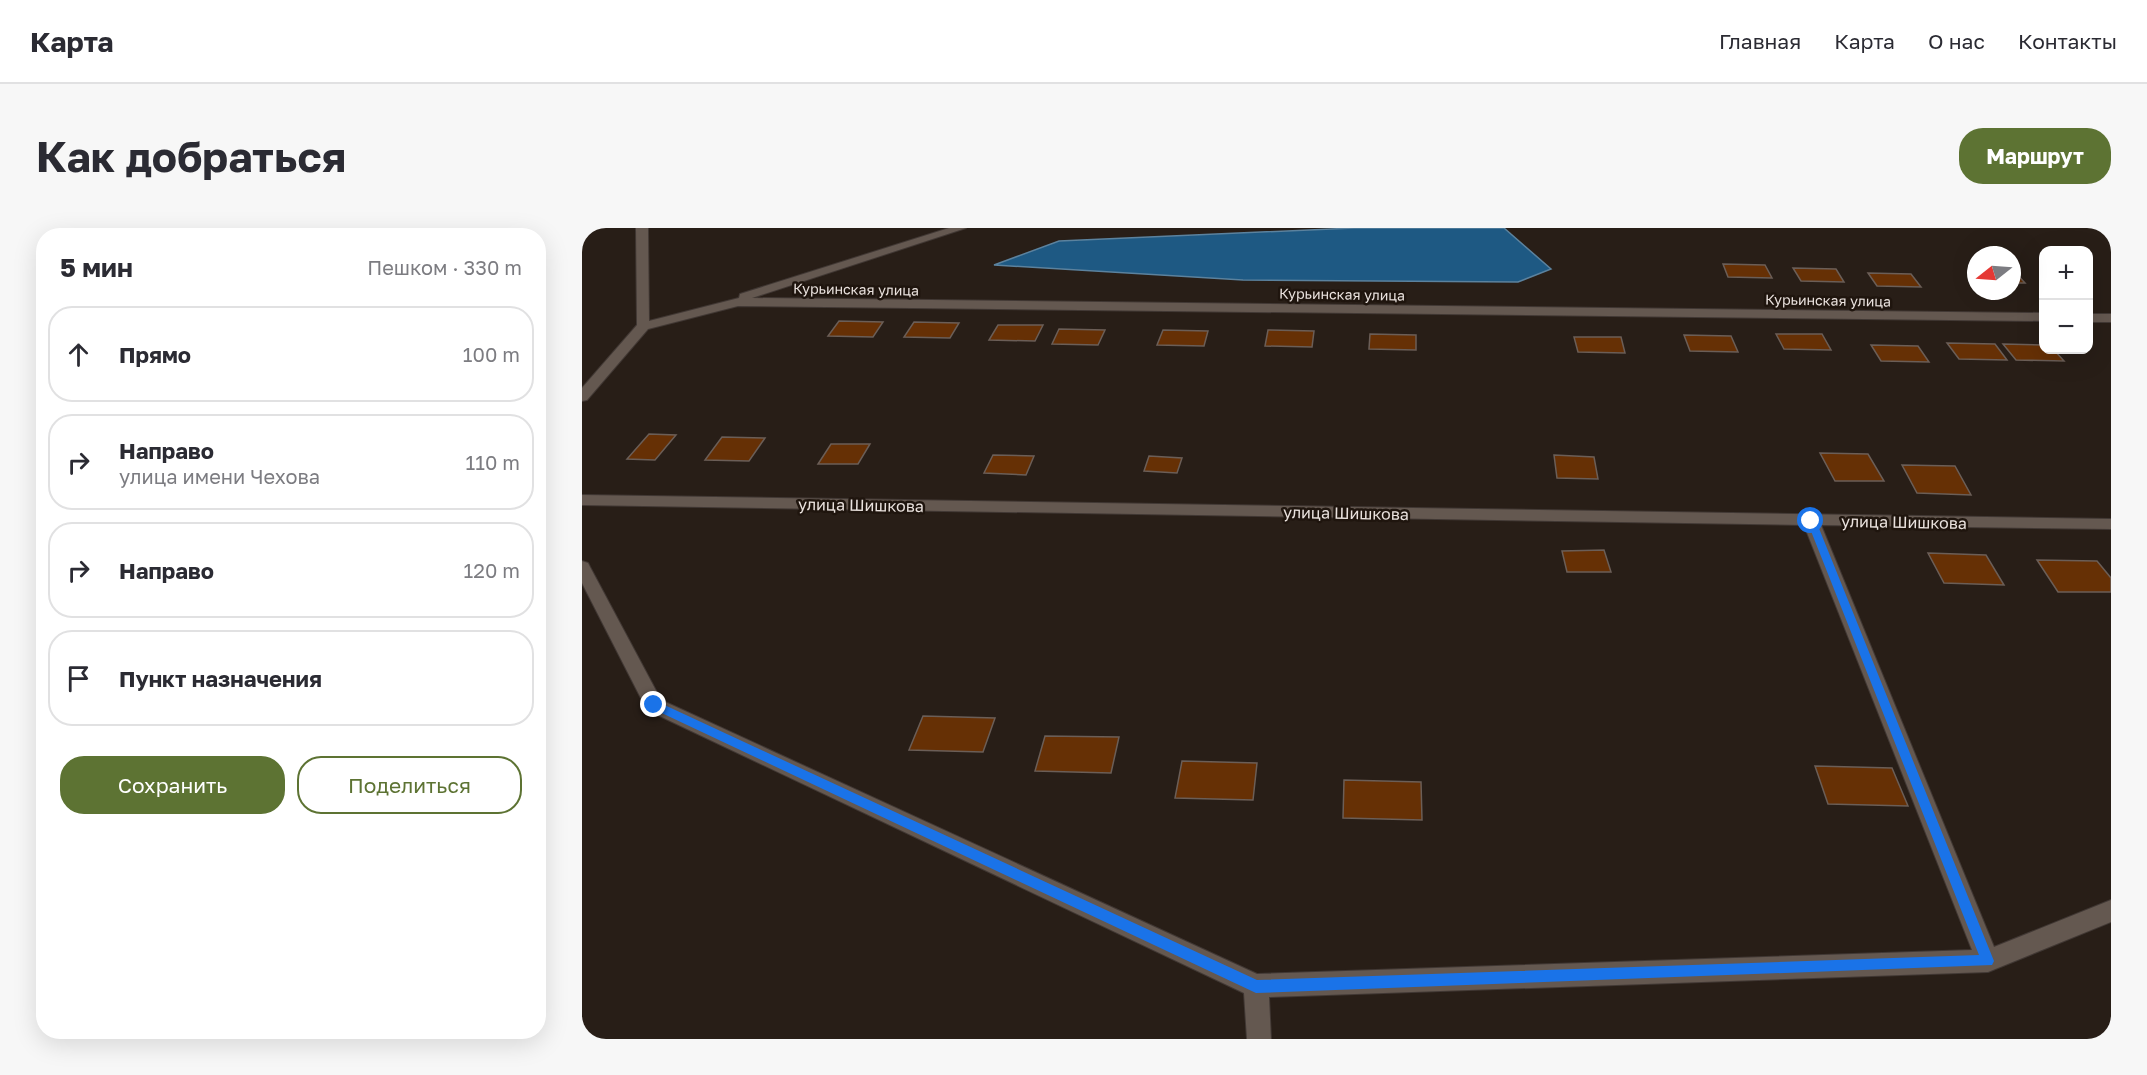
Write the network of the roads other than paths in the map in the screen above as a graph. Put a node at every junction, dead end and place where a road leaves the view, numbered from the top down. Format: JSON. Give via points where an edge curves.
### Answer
{"nodes":[{"id":1,"x":642,"y":228,"type":"edge"},
{"id":2,"x":960,"y":228,"type":"edge"},
{"id":3,"x":698,"y":312,"type":"junction"},
{"id":4,"x":2039,"y":317,"type":"edge"},
{"id":5,"x":2093,"y":318,"type":"edge"},
{"id":6,"x":2111,"y":318,"type":"edge"},
{"id":7,"x":642,"y":326,"type":"junction"},
{"id":8,"x":582,"y":397,"type":"edge"},
{"id":9,"x":582,"y":500,"type":"edge"},
{"id":10,"x":1811,"y":521,"type":"junction"},
{"id":11,"x":2111,"y":524,"type":"edge"},
{"id":12,"x":582,"y":567,"type":"edge"},
{"id":13,"x":2111,"y":911,"type":"edge"},
{"id":14,"x":1988,"y":961,"type":"junction"},
{"id":15,"x":1256,"y":986,"type":"junction"},
{"id":16,"x":1259,"y":1039,"type":"edge"}],
"edges":[{"from":1,"to":7,"type":"street"},
{"from":2,"to":3,"type":"street"},
{"from":3,"to":4,"type":"street","name":"Курьинская улица","via":[[738,302]]},
{"from":3,"to":7,"type":"street","name":"Курьинская улица"},
{"from":5,"to":6,"type":"street"},
{"from":7,"to":8,"type":"street"},
{"from":9,"to":10,"type":"street","name":"улица Шишкова"},
{"from":10,"to":11,"type":"street","name":"улица Шишкова"},
{"from":10,"to":14,"type":"street"},
{"from":12,"to":15,"type":"street","via":[[654,705]]},
{"from":13,"to":14,"type":"street"},
{"from":14,"to":15,"type":"street"},
{"from":15,"to":16,"type":"street"}]}
